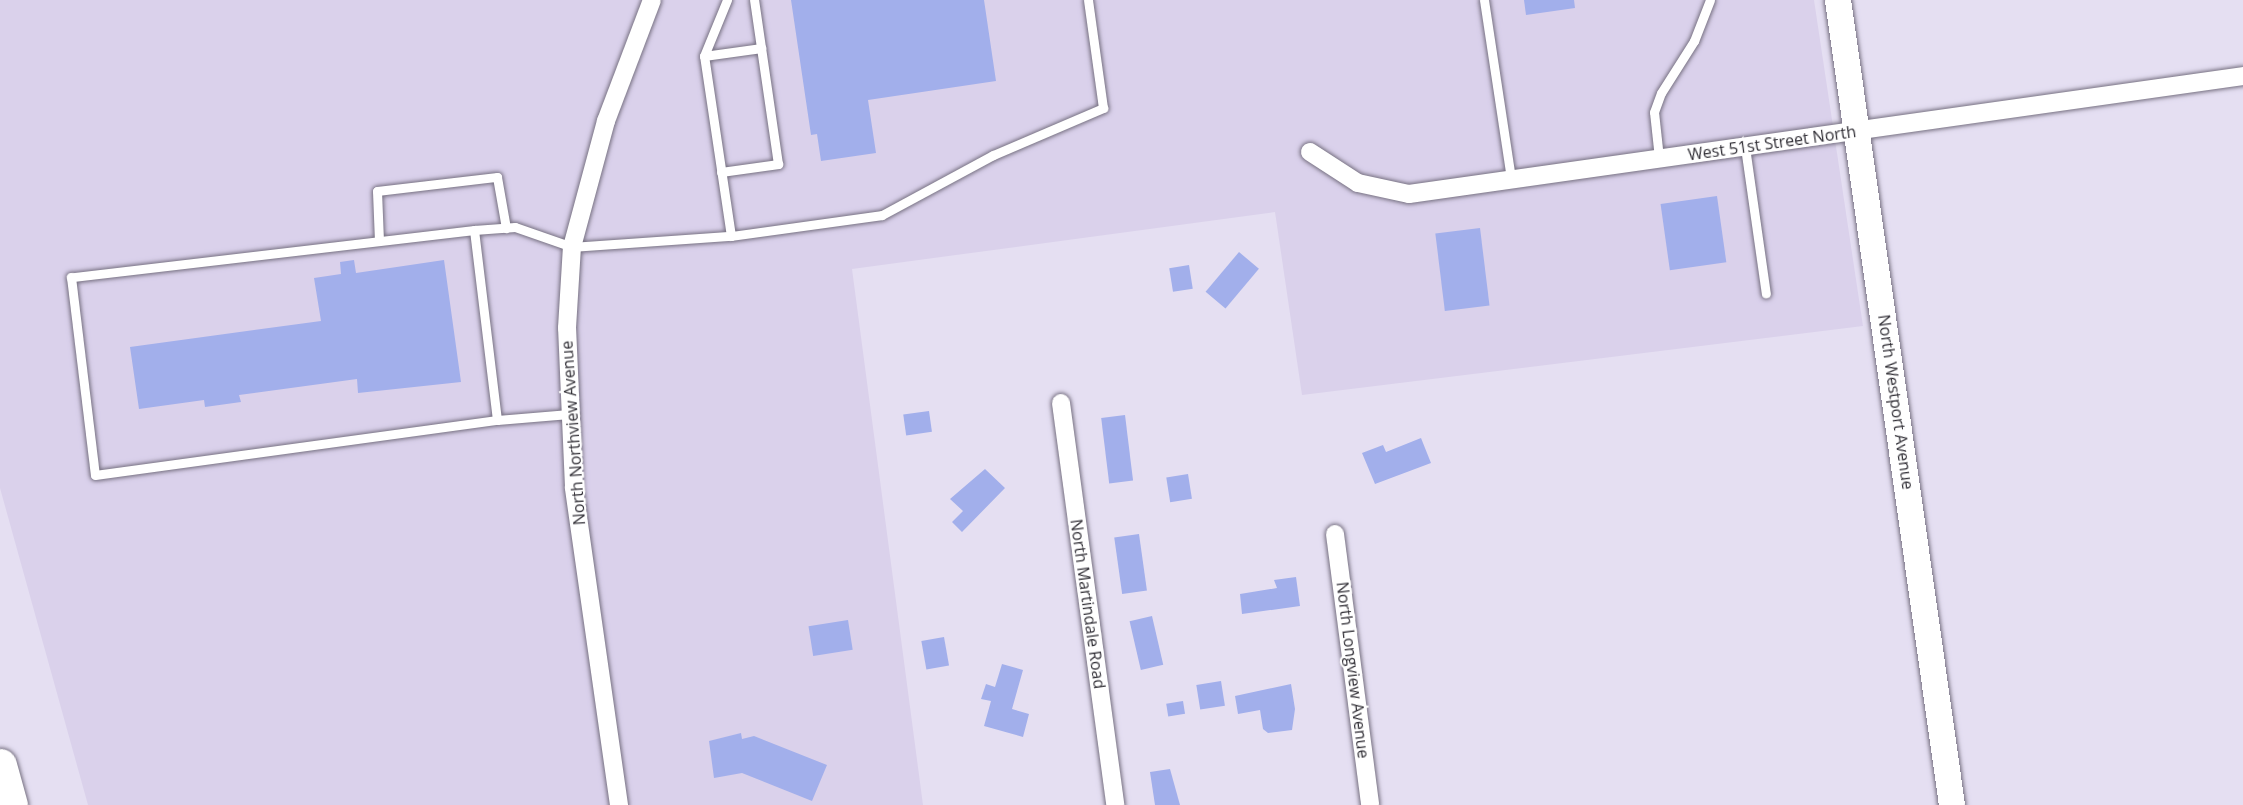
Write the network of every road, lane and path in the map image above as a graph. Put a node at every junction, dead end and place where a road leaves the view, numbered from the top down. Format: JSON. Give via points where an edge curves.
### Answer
{"nodes":[{"id":1,"x":652,"y":0,"type":"edge"},
{"id":2,"x":727,"y":0,"type":"edge"},
{"id":3,"x":754,"y":0,"type":"edge"},
{"id":4,"x":1088,"y":0,"type":"edge"},
{"id":5,"x":1484,"y":0,"type":"edge"},
{"id":6,"x":1710,"y":0,"type":"edge"},
{"id":7,"x":1838,"y":0,"type":"edge"},
{"id":8,"x":761,"y":48,"type":"junction"},
{"id":9,"x":704,"y":56,"type":"junction"},
{"id":10,"x":2243,"y":76,"type":"edge"},
{"id":11,"x":1858,"y":131,"type":"junction"},
{"id":12,"x":1744,"y":147,"type":"junction"},
{"id":13,"x":1310,"y":152,"type":"dead end"},
{"id":14,"x":1659,"y":158,"type":"junction"},
{"id":15,"x":722,"y":172,"type":"junction"},
{"id":16,"x":1511,"y":178,"type":"junction"},
{"id":17,"x":506,"y":228,"type":"junction"},
{"id":18,"x":474,"y":231,"type":"junction"},
{"id":19,"x":731,"y":236,"type":"junction"},
{"id":20,"x":380,"y":241,"type":"junction"},
{"id":21,"x":572,"y":247,"type":"junction"},
{"id":22,"x":1766,"y":294,"type":"dead end"},
{"id":23,"x":1060,"y":403,"type":"dead end"},
{"id":24,"x":569,"y":414,"type":"junction"},
{"id":25,"x":497,"y":420,"type":"junction"},
{"id":26,"x":1335,"y":534,"type":"dead end"},
{"id":27,"x":0,"y":765,"type":"edge"},
{"id":28,"x":11,"y":805,"type":"edge"},
{"id":29,"x":619,"y":805,"type":"edge"},
{"id":30,"x":1115,"y":805,"type":"edge"},
{"id":31,"x":1370,"y":805,"type":"edge"},
{"id":32,"x":1952,"y":805,"type":"edge"}],
"edges":[{"from":1,"to":21,"type":"street","name":"North Northview Avenue","via":[[606,120]]},
{"from":2,"to":9,"type":"lane"},
{"from":3,"to":8,"type":"lane"},
{"from":4,"to":19,"type":"lane","via":[[1103,108],[993,155],[882,215]]},
{"from":5,"to":16,"type":"lane"},
{"from":6,"to":14,"type":"lane","via":[[1694,41],[1661,93],[1654,112]]},
{"from":7,"to":11,"type":"main road","name":"North Westport Avenue"},
{"from":8,"to":9,"type":"lane"},
{"from":8,"to":15,"type":"lane","via":[[778,164]]},
{"from":9,"to":15,"type":"lane"},
{"from":10,"to":11,"type":"street","name":"West 51st Street North"},
{"from":11,"to":12,"type":"street","name":"West 51st Street North"},
{"from":11,"to":32,"type":"main road","name":"North Westport Avenue"},
{"from":12,"to":14,"type":"street","name":"West 51st Street North"},
{"from":12,"to":22,"type":"lane"},
{"from":13,"to":16,"type":"street","name":"West 51st Street North","via":[[1358,183],[1409,194]]},
{"from":14,"to":16,"type":"street","name":"West 51st Street North"},
{"from":15,"to":19,"type":"lane"},
{"from":17,"to":18,"type":"lane"},
{"from":17,"to":20,"type":"lane","via":[[498,177],[486,178],[377,191]]},
{"from":17,"to":21,"type":"lane","via":[[515,227]]},
{"from":18,"to":20,"type":"lane"},
{"from":18,"to":25,"type":"lane"},
{"from":19,"to":21,"type":"lane"},
{"from":20,"to":25,"type":"lane","via":[[70,277],[95,475]]},
{"from":21,"to":24,"type":"street","name":"North Northview Avenue","via":[[567,328]]},
{"from":23,"to":30,"type":"street","name":"North Martindale Road"},
{"from":24,"to":25,"type":"lane"},
{"from":24,"to":29,"type":"street","name":"North Northview Avenue","via":[[577,509]]},
{"from":26,"to":31,"type":"street","name":"North Longview Avenue"},
{"from":27,"to":28,"type":"highway"}]}
